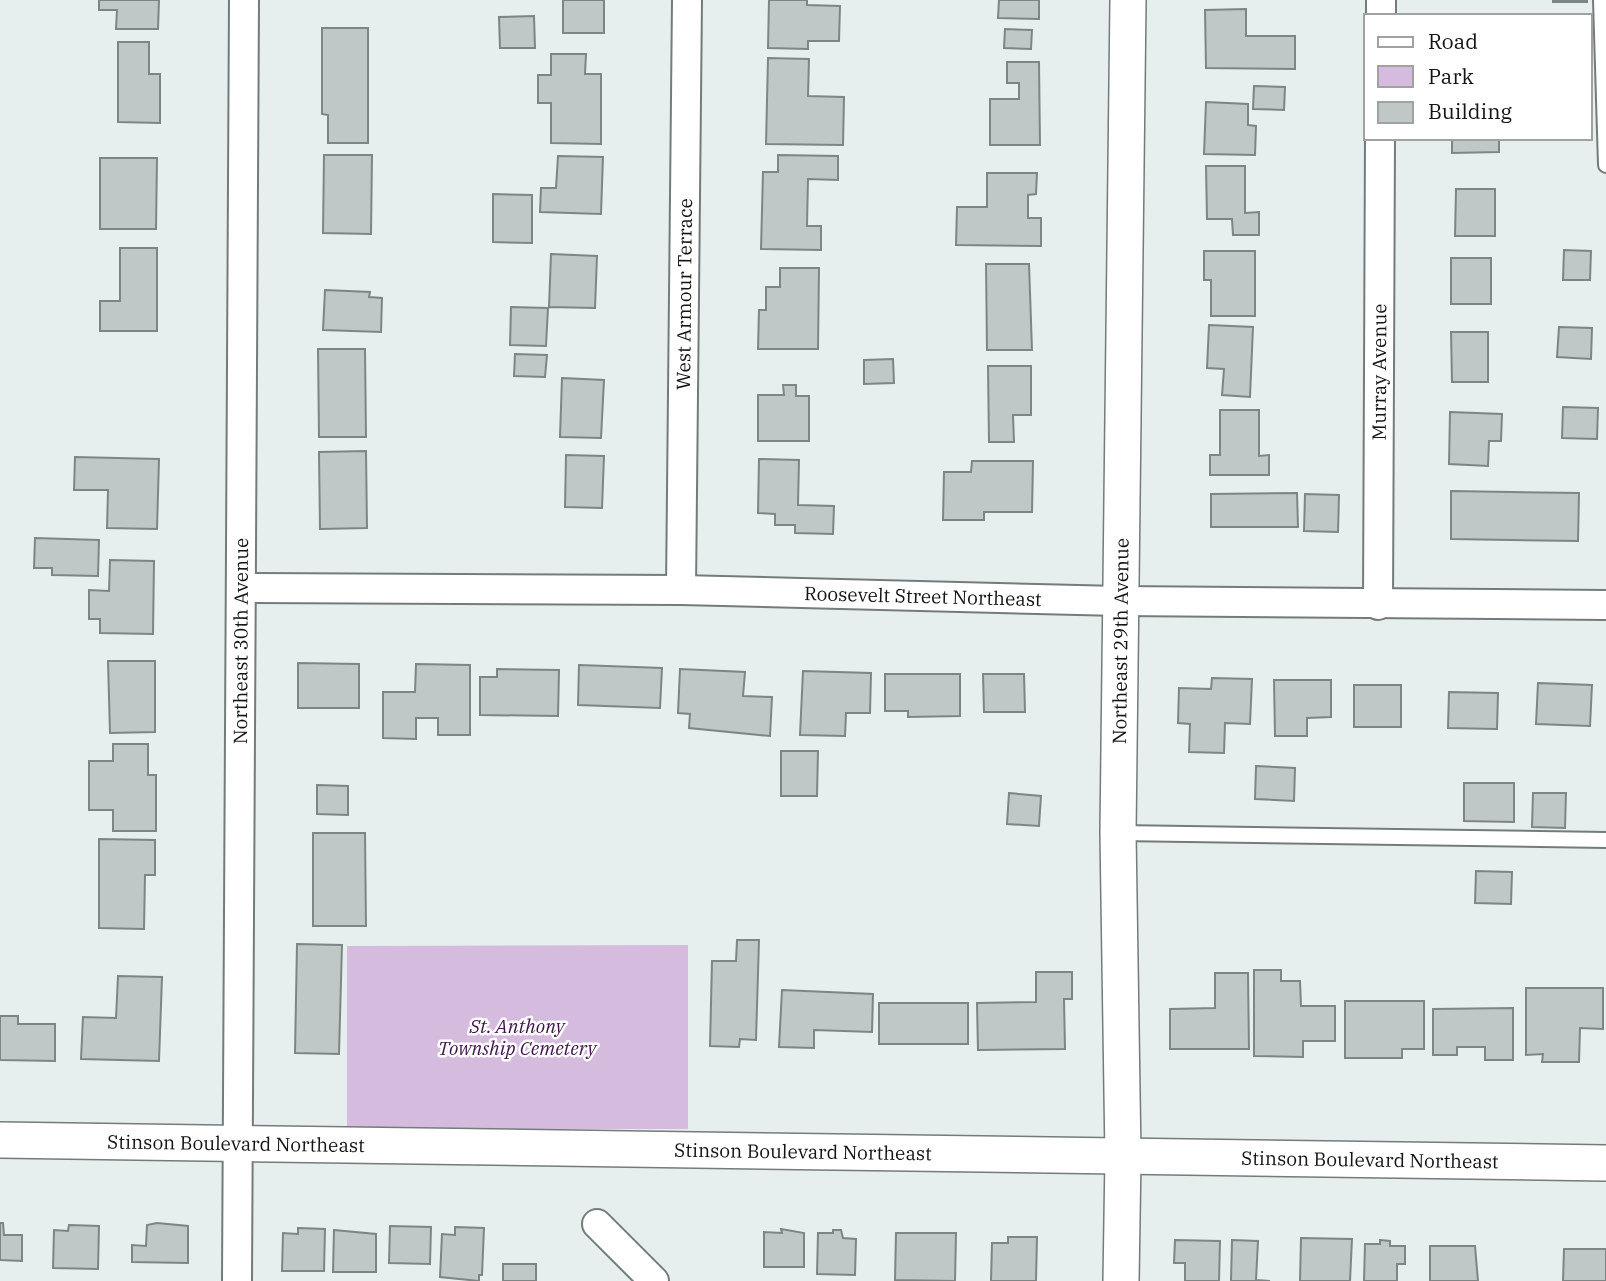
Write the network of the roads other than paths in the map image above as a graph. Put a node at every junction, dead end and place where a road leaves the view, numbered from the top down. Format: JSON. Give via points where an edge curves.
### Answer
{"nodes":[{"id":1,"x":244,"y":0,"type":"edge"},
{"id":2,"x":687,"y":0,"type":"edge"},
{"id":3,"x":1128,"y":0,"type":"edge"},
{"id":4,"x":1601,"y":0,"type":"edge"},
{"id":5,"x":1380,"y":140,"type":"edge"},
{"id":6,"x":1606,"y":165,"type":"edge"},
{"id":7,"x":241,"y":588,"type":"junction"},
{"id":8,"x":681,"y":590,"type":"junction"},
{"id":9,"x":1119,"y":601,"type":"junction"},
{"id":10,"x":1378,"y":605,"type":"junction"},
{"id":11,"x":1606,"y":605,"type":"edge"},
{"id":12,"x":1118,"y":833,"type":"junction"},
{"id":13,"x":1606,"y":840,"type":"edge"},
{"id":14,"x":0,"y":1140,"type":"edge"},
{"id":15,"x":239,"y":1144,"type":"junction"},
{"id":16,"x":1123,"y":1157,"type":"junction"},
{"id":17,"x":1606,"y":1163,"type":"edge"},
{"id":18,"x":597,"y":1224,"type":"dead end"},
{"id":19,"x":237,"y":1281,"type":"edge"},
{"id":20,"x":654,"y":1281,"type":"edge"},
{"id":21,"x":1121,"y":1281,"type":"edge"}],
"edges":[{"from":1,"to":7,"type":"street","name":"Northeast 30th Avenue"},
{"from":2,"to":8,"type":"street","name":"West Armour Terrace"},
{"from":3,"to":9,"type":"street","name":"Northeast 29th Avenue"},
{"from":4,"to":6,"type":"lane"},
{"from":5,"to":10,"type":"street","name":"Murray Avenue"},
{"from":7,"to":8,"type":"street","name":"Roosevelt Street Northeast"},
{"from":7,"to":15,"type":"street","name":"Northeast 30th Avenue"},
{"from":8,"to":9,"type":"street","name":"Roosevelt Street Northeast"},
{"from":9,"to":10,"type":"street","name":"Roosevelt Street Northeast"},
{"from":9,"to":12,"type":"street","name":"Northeast 29th Avenue"},
{"from":10,"to":11,"type":"street","name":"Roosevelt Street Northeast"},
{"from":12,"to":13,"type":"lane"},
{"from":12,"to":16,"type":"street","name":"Northeast 29th Avenue"},
{"from":14,"to":15,"type":"street","name":"Stinson Boulevard Northeast"},
{"from":15,"to":16,"type":"street","name":"Stinson Boulevard Northeast"},
{"from":15,"to":19,"type":"street","name":"Northeast 30th Avenue"},
{"from":16,"to":17,"type":"street","name":"Stinson Boulevard Northeast"},
{"from":16,"to":21,"type":"street","name":"Northeast 29th Avenue"},
{"from":18,"to":20,"type":"street"}]}
